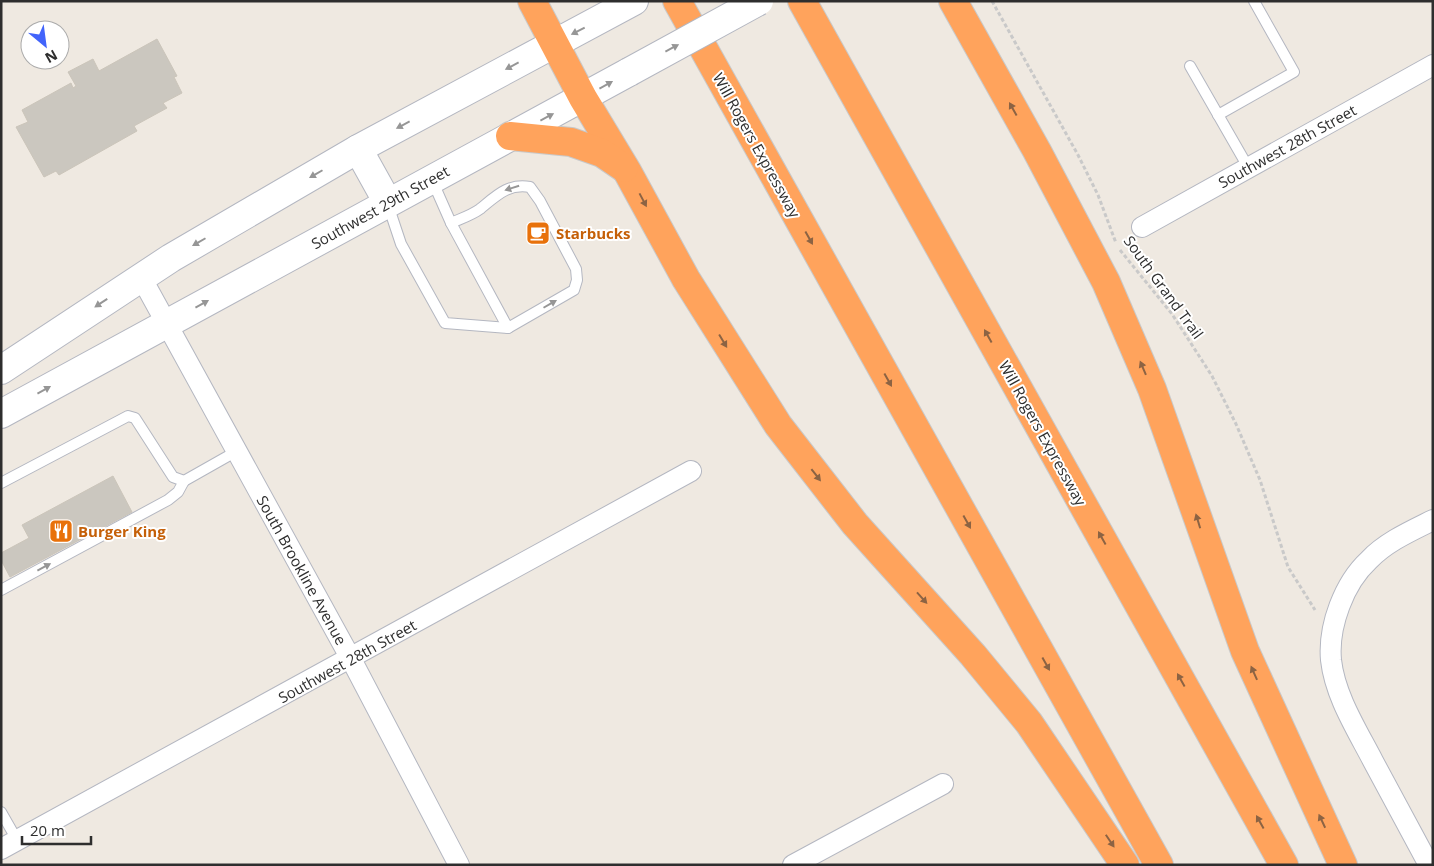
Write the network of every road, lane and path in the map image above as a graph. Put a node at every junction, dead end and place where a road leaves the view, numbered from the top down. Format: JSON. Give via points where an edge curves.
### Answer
{"nodes":[{"id":1,"x":532,"y":1,"type":"edge"},
{"id":2,"x":634,"y":1,"type":"edge"},
{"id":3,"x":677,"y":1,"type":"edge"},
{"id":4,"x":759,"y":1,"type":"edge"},
{"id":5,"x":802,"y":1,"type":"edge"},
{"id":6,"x":953,"y":1,"type":"edge"},
{"id":7,"x":992,"y":1,"type":"edge"},
{"id":8,"x":1254,"y":1,"type":"edge"},
{"id":9,"x":554,"y":43,"type":"junction"},
{"id":10,"x":1433,"y":65,"type":"edge"},
{"id":11,"x":1190,"y":66,"type":"dead end"},
{"id":12,"x":583,"y":98,"type":"junction"},
{"id":13,"x":1218,"y":115,"type":"junction"},
{"id":14,"x":510,"y":136,"type":"junction"},
{"id":15,"x":358,"y":149,"type":"junction"},
{"id":16,"x":1248,"y":167,"type":"junction"},
{"id":17,"x":627,"y":171,"type":"junction"},
{"id":18,"x":432,"y":179,"type":"junction"},
{"id":19,"x":388,"y":203,"type":"junction"},
{"id":20,"x":451,"y":223,"type":"junction"},
{"id":21,"x":1142,"y":227,"type":"dead end"},
{"id":22,"x":141,"y":277,"type":"junction"},
{"id":23,"x":167,"y":323,"type":"junction"},
{"id":24,"x":508,"y":328,"type":"junction"},
{"id":25,"x":1,"y":370,"type":"edge"},
{"id":26,"x":1,"y":414,"type":"edge"},
{"id":27,"x":237,"y":451,"type":"junction"},
{"id":28,"x":691,"y":471,"type":"dead end"},
{"id":29,"x":184,"y":481,"type":"junction"},
{"id":30,"x":1,"y":483,"type":"edge"},
{"id":31,"x":1433,"y":520,"type":"edge"},
{"id":32,"x":1,"y":590,"type":"edge"},
{"id":33,"x":1322,"y":615,"type":"dead end"},
{"id":34,"x":350,"y":659,"type":"junction"},
{"id":35,"x":943,"y":784,"type":"dead end"},
{"id":36,"x":1,"y":812,"type":"edge"},
{"id":37,"x":9,"y":844,"type":"edge"},
{"id":38,"x":459,"y":865,"type":"edge"},
{"id":39,"x":793,"y":865,"type":"edge"},
{"id":40,"x":1126,"y":865,"type":"edge"},
{"id":41,"x":1159,"y":865,"type":"edge"},
{"id":42,"x":1284,"y":865,"type":"edge"},
{"id":43,"x":1342,"y":865,"type":"edge"},
{"id":44,"x":1429,"y":865,"type":"edge"}],
"edges":[{"from":1,"to":9,"type":"highway"},
{"from":2,"to":9,"type":"main road","one_way":true},
{"from":3,"to":41,"type":"highway","name":"Will Rogers Expressway","one_way":true},
{"from":12,"to":4,"type":"main road","name":"Southwest 29th Street","one_way":true,"bridge":true},
{"from":42,"to":5,"type":"highway","name":"Will Rogers Expressway","one_way":true},
{"from":43,"to":6,"type":"highway","one_way":true,"via":[[1245,651],[1152,389],[1106,282]]},
{"from":7,"to":33,"type":"path","name":"South Grand Trail","via":[[1078,154],[1121,251],[1172,314],[1212,376],[1260,480],[1288,567],[1311,605]]},
{"from":8,"to":13,"type":"lane","via":[[1294,72]]},
{"from":9,"to":12,"type":"highway"},
{"from":9,"to":15,"type":"main road","one_way":true},
{"from":10,"to":16,"type":"street","name":"Southwest 28th Street"},
{"from":11,"to":13,"type":"lane"},
{"from":14,"to":12,"type":"main road","name":"Southwest 29th Street","one_way":true},
{"from":12,"to":17,"type":"highway"},
{"from":13,"to":16,"type":"lane"},
{"from":14,"to":17,"type":"highway","via":[[571,142],[602,152]]},
{"from":14,"to":18,"type":"main road","name":"Southwest 29th Street"},
{"from":15,"to":19,"type":"main road"},
{"from":15,"to":22,"type":"main road","one_way":true},
{"from":16,"to":21,"type":"street","name":"Southwest 28th Street"},
{"from":17,"to":40,"type":"highway","one_way":true,"via":[[686,279],[778,425],[855,524],[974,655],[1029,723]]},
{"from":18,"to":19,"type":"main road","name":"Southwest 29th Street"},
{"from":18,"to":20,"type":"lane"},
{"from":23,"to":19,"type":"main road","name":"Southwest 29th Street","one_way":true},
{"from":19,"to":24,"type":"lane","via":[[400,244],[444,323]]},
{"from":20,"to":24,"type":"lane"},
{"from":24,"to":20,"type":"lane","one_way":true,"via":[[574,290],[577,280],[576,269],[540,201],[530,187],[519,185]]},
{"from":22,"to":23,"type":"street","name":"South Brookline Avenue"},
{"from":22,"to":25,"type":"main road","one_way":true},
{"from":26,"to":23,"type":"main road","name":"Southwest 29th Street","one_way":true},
{"from":23,"to":27,"type":"street","name":"South Brookline Avenue"},
{"from":27,"to":29,"type":"lane"},
{"from":27,"to":34,"type":"street","name":"South Brookline Avenue"},
{"from":28,"to":34,"type":"street","name":"Southwest 28th Street"},
{"from":29,"to":30,"type":"lane","via":[[173,477],[135,418],[128,416]]},
{"from":32,"to":29,"type":"lane","one_way":true,"via":[[168,500]]},
{"from":31,"to":44,"type":"street","via":[[1379,550],[1350,583],[1336,620],[1331,658],[1350,717]]},
{"from":34,"to":37,"type":"street","name":"Southwest 28th Street"},
{"from":34,"to":38,"type":"street","name":"South Brookline Avenue"},
{"from":35,"to":39,"type":"street"},
{"from":36,"to":37,"type":"lane"}]}
